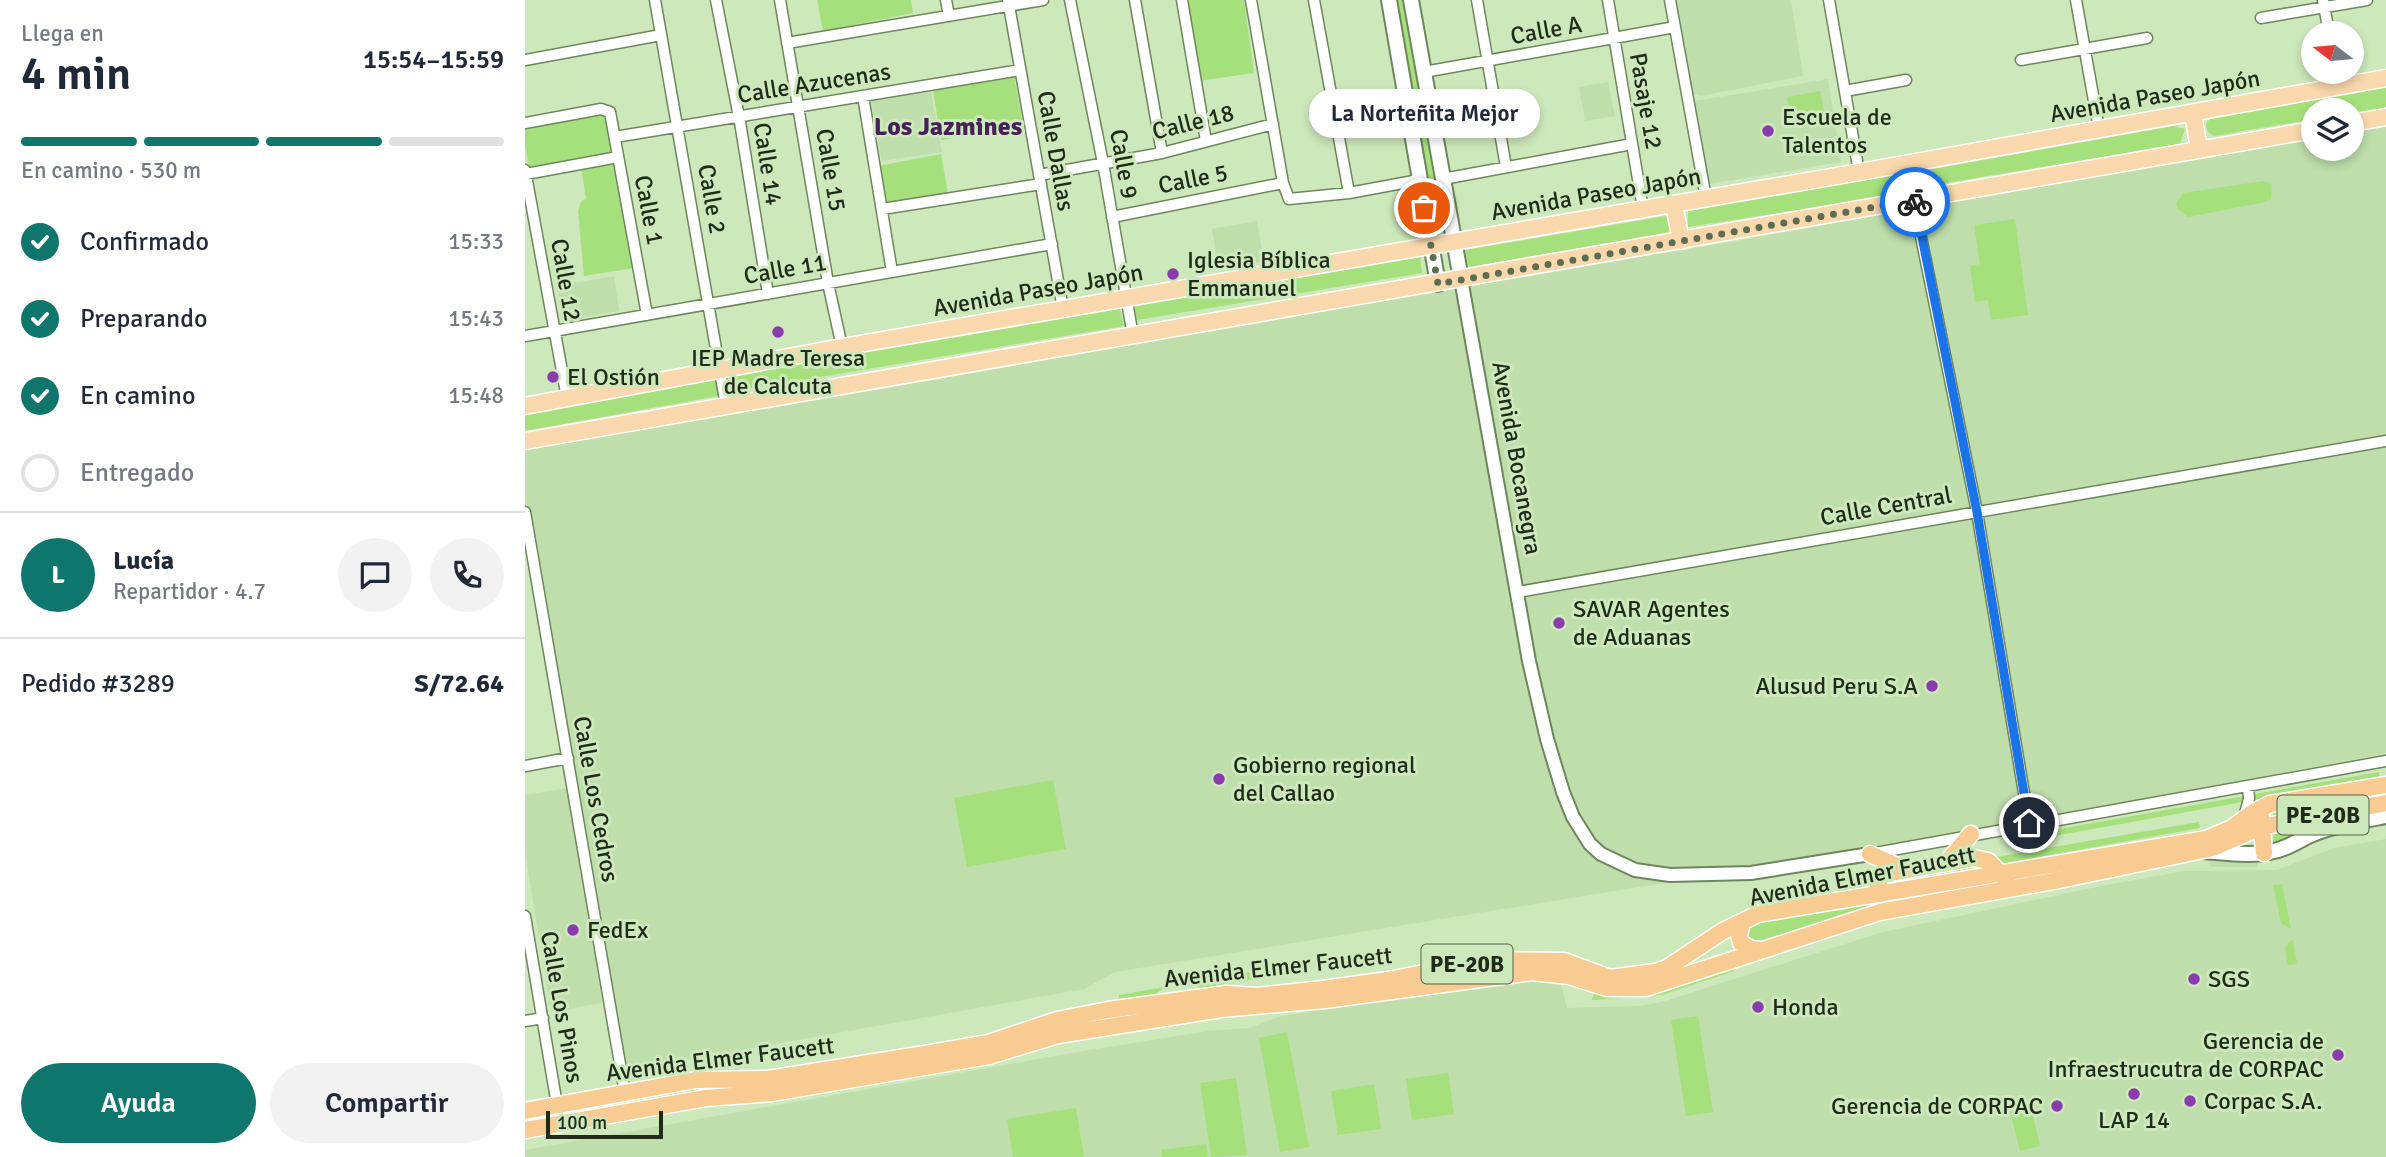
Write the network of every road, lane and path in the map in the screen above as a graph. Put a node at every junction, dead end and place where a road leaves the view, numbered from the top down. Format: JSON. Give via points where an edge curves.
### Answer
{"nodes":[{"id":1,"x":655,"y":0,"type":"edge"},
{"id":2,"x":716,"y":0,"type":"edge"},
{"id":3,"x":780,"y":0,"type":"edge"},
{"id":4,"x":946,"y":0,"type":"edge"},
{"id":5,"x":1042,"y":0,"type":"edge"},
{"id":6,"x":1070,"y":0,"type":"edge"},
{"id":7,"x":1135,"y":0,"type":"edge"},
{"id":8,"x":1182,"y":0,"type":"edge"},
{"id":9,"x":1251,"y":0,"type":"edge"},
{"id":10,"x":1314,"y":0,"type":"edge"},
{"id":11,"x":1389,"y":0,"type":"edge"},
{"id":12,"x":1411,"y":0,"type":"edge"},
{"id":13,"x":1479,"y":0,"type":"edge"},
{"id":14,"x":1608,"y":0,"type":"edge"},
{"id":15,"x":1670,"y":0,"type":"edge"},
{"id":16,"x":1829,"y":0,"type":"edge"},
{"id":17,"x":2076,"y":0,"type":"edge"},
{"id":18,"x":2367,"y":0,"type":"edge"},
{"id":19,"x":1008,"y":3,"type":"edge"},
{"id":20,"x":2324,"y":4,"type":"edge"},
{"id":21,"x":950,"y":16,"type":"junction"},
{"id":22,"x":2261,"y":18,"type":"dead end"},
{"id":23,"x":1675,"y":27,"type":"junction"},
{"id":24,"x":661,"y":34,"type":"junction"},
{"id":25,"x":2147,"y":38,"type":"dead end"},
{"id":26,"x":1614,"y":39,"type":"junction"},
{"id":27,"x":787,"y":43,"type":"junction"},
{"id":28,"x":2085,"y":49,"type":"junction"},
{"id":29,"x":525,"y":60,"type":"edge"},
{"id":30,"x":2021,"y":60,"type":"dead end"},
{"id":31,"x":1488,"y":61,"type":"junction"},
{"id":32,"x":1020,"y":70,"type":"junction"},
{"id":33,"x":1424,"y":72,"type":"junction"},
{"id":34,"x":2364,"y":78,"type":"edge"},
{"id":35,"x":2386,"y":78,"type":"edge"},
{"id":36,"x":1906,"y":79,"type":"dead end"},
{"id":37,"x":2316,"y":84,"type":"edge"},
{"id":38,"x":1845,"y":91,"type":"junction"},
{"id":39,"x":863,"y":96,"type":"junction"},
{"id":40,"x":798,"y":106,"type":"junction"},
{"id":41,"x":2193,"y":113,"type":"junction"},
{"id":42,"x":739,"y":116,"type":"junction"},
{"id":43,"x":2385,"y":122,"type":"edge"},
{"id":44,"x":525,"y":123,"type":"edge"},
{"id":45,"x":2364,"y":123,"type":"edge"},
{"id":46,"x":1273,"y":124,"type":"junction"},
{"id":47,"x":677,"y":126,"type":"junction"},
{"id":48,"x":2099,"y":130,"type":"junction"},
{"id":49,"x":2301,"y":132,"type":"edge"},
{"id":50,"x":615,"y":136,"type":"junction"},
{"id":51,"x":1206,"y":141,"type":"junction"},
{"id":52,"x":1632,"y":144,"type":"junction"},
{"id":53,"x":2199,"y":150,"type":"junction"},
{"id":54,"x":1162,"y":153,"type":"junction"},
{"id":55,"x":618,"y":157,"type":"junction"},
{"id":56,"x":1103,"y":163,"type":"junction"},
{"id":57,"x":1906,"y":163,"type":"junction"},
{"id":58,"x":1506,"y":167,"type":"junction"},
{"id":59,"x":525,"y":172,"type":"edge"},
{"id":60,"x":1859,"y":172,"type":"junction"},
{"id":61,"x":1040,"y":179,"type":"junction"},
{"id":62,"x":1443,"y":179,"type":"junction"},
{"id":63,"x":1419,"y":180,"type":"junction"},
{"id":64,"x":1283,"y":183,"type":"junction"},
{"id":65,"x":1349,"y":193,"type":"junction"},
{"id":66,"x":1706,"y":198,"type":"junction"},
{"id":67,"x":1915,"y":200,"type":"junction"},
{"id":68,"x":1674,"y":204,"type":"junction"},
{"id":69,"x":882,"y":209,"type":"junction"},
{"id":70,"x":1643,"y":209,"type":"junction"},
{"id":71,"x":1112,"y":216,"type":"junction"},
{"id":72,"x":1681,"y":241,"type":"junction"},
{"id":73,"x":1454,"y":242,"type":"junction"},
{"id":74,"x":1052,"y":244,"type":"junction"},
{"id":75,"x":1430,"y":245,"type":"junction"},
{"id":76,"x":892,"y":272,"type":"junction"},
{"id":77,"x":1461,"y":279,"type":"junction"},
{"id":78,"x":828,"y":283,"type":"junction"},
{"id":79,"x":1438,"y":284,"type":"junction"},
{"id":80,"x":768,"y":294,"type":"junction"},
{"id":81,"x":1126,"y":298,"type":"junction"},
{"id":82,"x":709,"y":304,"type":"junction"},
{"id":83,"x":1063,"y":309,"type":"junction"},
{"id":84,"x":647,"y":315,"type":"junction"},
{"id":85,"x":554,"y":331,"type":"junction"},
{"id":86,"x":1133,"y":335,"type":"junction"},
{"id":87,"x":525,"y":336,"type":"edge"},
{"id":88,"x":842,"y":347,"type":"junction"},
{"id":89,"x":720,"y":369,"type":"junction"},
{"id":90,"x":567,"y":398,"type":"junction"},
{"id":91,"x":525,"y":406,"type":"edge"},
{"id":92,"x":726,"y":406,"type":"junction"},
{"id":93,"x":525,"y":441,"type":"edge"},
{"id":94,"x":2386,"y":441,"type":"edge"},
{"id":95,"x":1977,"y":512,"type":"junction"},
{"id":96,"x":525,"y":515,"type":"edge"},
{"id":97,"x":1518,"y":592,"type":"junction"},
{"id":98,"x":568,"y":758,"type":"junction"},
{"id":99,"x":2386,"y":761,"type":"edge"},
{"id":100,"x":525,"y":766,"type":"edge"},
{"id":101,"x":2386,"y":785,"type":"edge"},
{"id":102,"x":2248,"y":787,"type":"junction"},
{"id":103,"x":2386,"y":803,"type":"edge"},
{"id":104,"x":2266,"y":805,"type":"junction"},
{"id":105,"x":2386,"y":816,"type":"edge"},
{"id":106,"x":2242,"y":821,"type":"junction"},
{"id":107,"x":2029,"y":823,"type":"junction"},
{"id":108,"x":2261,"y":827,"type":"junction"},
{"id":109,"x":1971,"y":834,"type":"junction"},
{"id":110,"x":2201,"y":845,"type":"junction"},
{"id":111,"x":2264,"y":853,"type":"junction"},
{"id":112,"x":1870,"y":854,"type":"junction"},
{"id":113,"x":1947,"y":862,"type":"junction"},
{"id":114,"x":1904,"y":869,"type":"junction"},
{"id":115,"x":1655,"y":874,"type":"joint"},
{"id":116,"x":2007,"y":881,"type":"junction"},
{"id":117,"x":1877,"y":894,"type":"junction"},
{"id":118,"x":525,"y":916,"type":"edge"},
{"id":119,"x":1742,"y":922,"type":"junction"},
{"id":120,"x":1763,"y":950,"type":"junction"},
{"id":121,"x":543,"y":1018,"type":"junction"},
{"id":122,"x":525,"y":1021,"type":"edge"},
{"id":123,"x":625,"y":1093,"type":"junction"},
{"id":124,"x":598,"y":1097,"type":"junction"},
{"id":125,"x":557,"y":1105,"type":"junction"},
{"id":126,"x":525,"y":1111,"type":"edge"},
{"id":127,"x":601,"y":1116,"type":"junction"},
{"id":128,"x":525,"y":1130,"type":"edge"}],
"edges":[{"from":1,"to":24,"type":"street","name":"Calle 2"},
{"from":2,"to":42,"type":"street","name":"Calle 14"},
{"from":3,"to":27,"type":"street","name":"Calle 15"},
{"from":4,"to":21,"type":"street"},
{"from":5,"to":19,"type":"street"},
{"from":6,"to":56,"type":"street","name":"Calle 9"},
{"from":7,"to":54,"type":"street"},
{"from":8,"to":51,"type":"street"},
{"from":9,"to":46,"type":"street"},
{"from":10,"to":65,"type":"street"},
{"from":11,"to":63,"type":"main road"},
{"from":12,"to":33,"type":"main road","name":"Avenida Bocanegra"},
{"from":13,"to":31,"type":"street"},
{"from":14,"to":26,"type":"street","name":"Pasaje 12"},
{"from":15,"to":23,"type":"street"},
{"from":16,"to":38,"type":"street"},
{"from":17,"to":28,"type":"street"},
{"from":18,"to":20,"type":"street"},
{"from":19,"to":21,"type":"street"},
{"from":19,"to":32,"type":"street","name":"Calle Dallas"},
{"from":20,"to":22,"type":"street"},
{"from":21,"to":27,"type":"street"},
{"from":23,"to":26,"type":"street","name":"Calle A"},
{"from":23,"to":66,"type":"street"},
{"from":24,"to":29,"type":"street"},
{"from":24,"to":47,"type":"street","name":"Calle 2"},
{"from":25,"to":28,"type":"street"},
{"from":26,"to":31,"type":"street","name":"Calle A"},
{"from":26,"to":52,"type":"street","name":"Pasaje 12"},
{"from":27,"to":40,"type":"street","name":"Calle 15"},
{"from":28,"to":30,"type":"street"},
{"from":28,"to":48,"type":"street"},
{"from":31,"to":33,"type":"street","name":"Calle A"},
{"from":31,"to":58,"type":"street"},
{"from":32,"to":39,"type":"street","name":"Calle Azucenas"},
{"from":32,"to":61,"type":"street","name":"Calle Dallas"},
{"from":33,"to":62,"type":"main road","name":"Avenida Bocanegra"},
{"from":34,"to":35,"type":"main road","name":"Avenida Paseo Japón"},
{"from":36,"to":38,"type":"street"},
{"from":37,"to":41,"type":"main road","name":"Avenida Paseo Japón"},
{"from":38,"to":60,"type":"street"},
{"from":39,"to":40,"type":"street","name":"Calle Azucenas"},
{"from":39,"to":69,"type":"street"},
{"from":40,"to":42,"type":"street","name":"Calle Azucenas"},
{"from":40,"to":78,"type":"street","name":"Calle 15"},
{"from":41,"to":48,"type":"main road","name":"Avenida Paseo Japón"},
{"from":41,"to":53,"type":"main road"},
{"from":42,"to":47,"type":"street","name":"Calle Azucenas"},
{"from":42,"to":80,"type":"street","name":"Calle 14"},
{"from":43,"to":45,"type":"main road"},
{"from":44,"to":50,"type":"street","name":"Calle 1","via":[[601,109],[610,112]]},
{"from":46,"to":51,"type":"street","name":"Calle 18"},
{"from":46,"to":64,"type":"street"},
{"from":47,"to":50,"type":"street","name":"Calle Azucenas"},
{"from":47,"to":82,"type":"street","name":"Calle 2"},
{"from":48,"to":57,"type":"main road","name":"Avenida Paseo Japón"},
{"from":49,"to":53,"type":"main road"},
{"from":50,"to":55,"type":"street","name":"Calle 1"},
{"from":51,"to":54,"type":"street","name":"Calle 18"},
{"from":52,"to":58,"type":"street"},
{"from":52,"to":70,"type":"street","name":"Pasaje 12"},
{"from":53,"to":67,"type":"main road"},
{"from":54,"to":56,"type":"street","name":"Calle 18"},
{"from":55,"to":59,"type":"street"},
{"from":55,"to":84,"type":"street","name":"Calle 1"},
{"from":56,"to":61,"type":"street","name":"Calle 18"},
{"from":56,"to":71,"type":"street","name":"Calle 9"},
{"from":57,"to":60,"type":"main road","name":"Avenida Paseo Japón"},
{"from":57,"to":67,"type":"street"},
{"from":58,"to":62,"type":"street"},
{"from":59,"to":85,"type":"street","name":"Calle 12"},
{"from":60,"to":66,"type":"main road","name":"Avenida Paseo Japón"},
{"from":61,"to":69,"type":"street","name":"Calle 18"},
{"from":61,"to":74,"type":"street","name":"Calle Dallas"},
{"from":62,"to":73,"type":"main road","name":"Avenida Bocanegra"},
{"from":63,"to":65,"type":"street"},
{"from":63,"to":75,"type":"main road"},
{"from":64,"to":65,"type":"street","via":[[1289,199]]},
{"from":64,"to":71,"type":"street","name":"Calle 5"},
{"from":66,"to":68,"type":"main road","name":"Avenida Paseo Japón"},
{"from":67,"to":72,"type":"main road"},
{"from":67,"to":95,"type":"street"},
{"from":68,"to":70,"type":"main road","name":"Avenida Paseo Japón"},
{"from":68,"to":72,"type":"main road"},
{"from":69,"to":76,"type":"street"},
{"from":70,"to":73,"type":"main road","name":"Avenida Paseo Japón"},
{"from":71,"to":81,"type":"street","name":"Calle 9"},
{"from":72,"to":77,"type":"main road"},
{"from":73,"to":75,"type":"main road","name":"Avenida Paseo Japón"},
{"from":73,"to":77,"type":"main road","name":"Avenida Bocanegra"},
{"from":74,"to":76,"type":"street","name":"Calle 11"},
{"from":74,"to":83,"type":"street","name":"Calle Dallas"},
{"from":75,"to":79,"type":"main road"},
{"from":75,"to":81,"type":"main road","name":"Avenida Paseo Japón"},
{"from":76,"to":78,"type":"street","name":"Calle 11"},
{"from":77,"to":79,"type":"main road"},
{"from":77,"to":97,"type":"street","name":"Avenida Bocanegra"},
{"from":78,"to":80,"type":"street","name":"Calle 11"},
{"from":78,"to":88,"type":"street","name":"Calle 15"},
{"from":79,"to":86,"type":"main road"},
{"from":80,"to":82,"type":"street","name":"Calle 11"},
{"from":81,"to":83,"type":"main road","name":"Avenida Paseo Japón"},
{"from":81,"to":86,"type":"street","name":"Calle 9"},
{"from":82,"to":84,"type":"street","name":"Calle 11"},
{"from":82,"to":89,"type":"street","name":"Calle 2"},
{"from":83,"to":88,"type":"main road","name":"Avenida Paseo Japón"},
{"from":84,"to":85,"type":"street","name":"Calle 11"},
{"from":85,"to":87,"type":"street","name":"Calle 11"},
{"from":85,"to":90,"type":"street","name":"Calle 12"},
{"from":86,"to":92,"type":"main road"},
{"from":88,"to":89,"type":"main road","name":"Avenida Paseo Japón"},
{"from":89,"to":90,"type":"main road","name":"Avenida Paseo Japón"},
{"from":89,"to":92,"type":"street","name":"Calle 2"},
{"from":90,"to":91,"type":"main road","name":"Avenida Paseo Japón"},
{"from":92,"to":93,"type":"main road"},
{"from":94,"to":95,"type":"street","name":"Calle Central"},
{"from":95,"to":97,"type":"street","name":"Calle Central"},
{"from":95,"to":107,"type":"street"},
{"from":96,"to":98,"type":"street","name":"Calle Los Cedros"},
{"from":97,"to":115,"type":"street","name":"Avenida Bocanegra","via":[[1547,739],[1573,817],[1601,854]]},
{"from":98,"to":100,"type":"street"},
{"from":98,"to":123,"type":"street","name":"Calle Los Cedros"},
{"from":99,"to":102,"type":"street","name":"Avenida Elmer Faucett"},
{"from":101,"to":104,"type":"highway","name":"Avenida Elmer Faucett","number":"PE-20B"},
{"from":102,"to":106,"type":"street"},
{"from":102,"to":107,"type":"street","name":"Avenida Elmer Faucett"},
{"from":103,"to":108,"type":"highway","name":"Avenida Elmer Faucett","number":"PE-20B"},
{"from":104,"to":106,"type":"highway","name":"Avenida Elmer Faucett","number":"PE-20B"},
{"from":104,"to":108,"type":"highway"},
{"from":105,"to":111,"type":"main road","name":"Avenida Elmer Faucett","via":[[2347,823]]},
{"from":106,"to":110,"type":"highway","name":"Avenida Elmer Faucett","number":"PE-20B"},
{"from":107,"to":109,"type":"street","name":"Avenida Elmer Faucett"},
{"from":108,"to":110,"type":"highway","name":"Avenida Elmer Faucett","number":"PE-20B","via":[[2213,848]]},
{"from":108,"to":111,"type":"highway"},
{"from":109,"to":112,"type":"street","name":"Avenida Elmer Faucett"},
{"from":109,"to":113,"type":"highway"},
{"from":110,"to":111,"type":"main road","name":"Avenida Elmer Faucett","via":[[2237,854]]},
{"from":110,"to":116,"type":"highway","name":"Avenida Elmer Faucett","number":"PE-20B"},
{"from":112,"to":114,"type":"highway"},
{"from":112,"to":115,"type":"street","name":"Avenida Elmer Faucett","via":[[1751,873]]},
{"from":113,"to":114,"type":"highway"},
{"from":113,"to":116,"type":"highway","via":[[1974,858],[1988,862]]},
{"from":114,"to":117,"type":"highway","via":[[1884,874]]},
{"from":116,"to":117,"type":"highway","name":"Avenida Elmer Faucett","number":"PE-20B"},
{"from":116,"to":120,"type":"highway","name":"Avenida Elmer Faucett","number":"PE-20B","via":[[1880,912]]},
{"from":117,"to":119,"type":"highway","name":"Avenida Elmer Faucett","number":"PE-20B","via":[[1758,914]]},
{"from":118,"to":121,"type":"street","name":"Calle Los Pinos"},
{"from":119,"to":120,"type":"highway","via":[[1741,943]]},
{"from":119,"to":123,"type":"highway","name":"Avenida Elmer Faucett","number":"PE-20B","via":[[1667,968],[1643,974],[1610,978],[1564,961],[1490,960],[1323,989],[1257,996],[1226,994],[1120,1008],[1057,1020],[988,1043],[925,1054],[768,1079],[696,1080]]},
{"from":120,"to":127,"type":"highway","name":"Avenida Elmer Faucett","number":"PE-20B","via":[[1646,988],[1607,988],[1569,975],[1532,972],[1220,1009],[1058,1035],[989,1056]]},
{"from":121,"to":122,"type":"street"},
{"from":121,"to":125,"type":"street","name":"Calle Los Pinos"},
{"from":123,"to":124,"type":"highway","name":"Avenida Elmer Faucett","number":"PE-20B"},
{"from":124,"to":125,"type":"highway","name":"Avenida Elmer Faucett","number":"PE-20B"},
{"from":124,"to":127,"type":"highway"},
{"from":125,"to":126,"type":"highway","name":"Avenida Elmer Faucett","number":"PE-20B"},
{"from":127,"to":128,"type":"highway","name":"Avenida Elmer Faucett","number":"PE-20B"}]}
